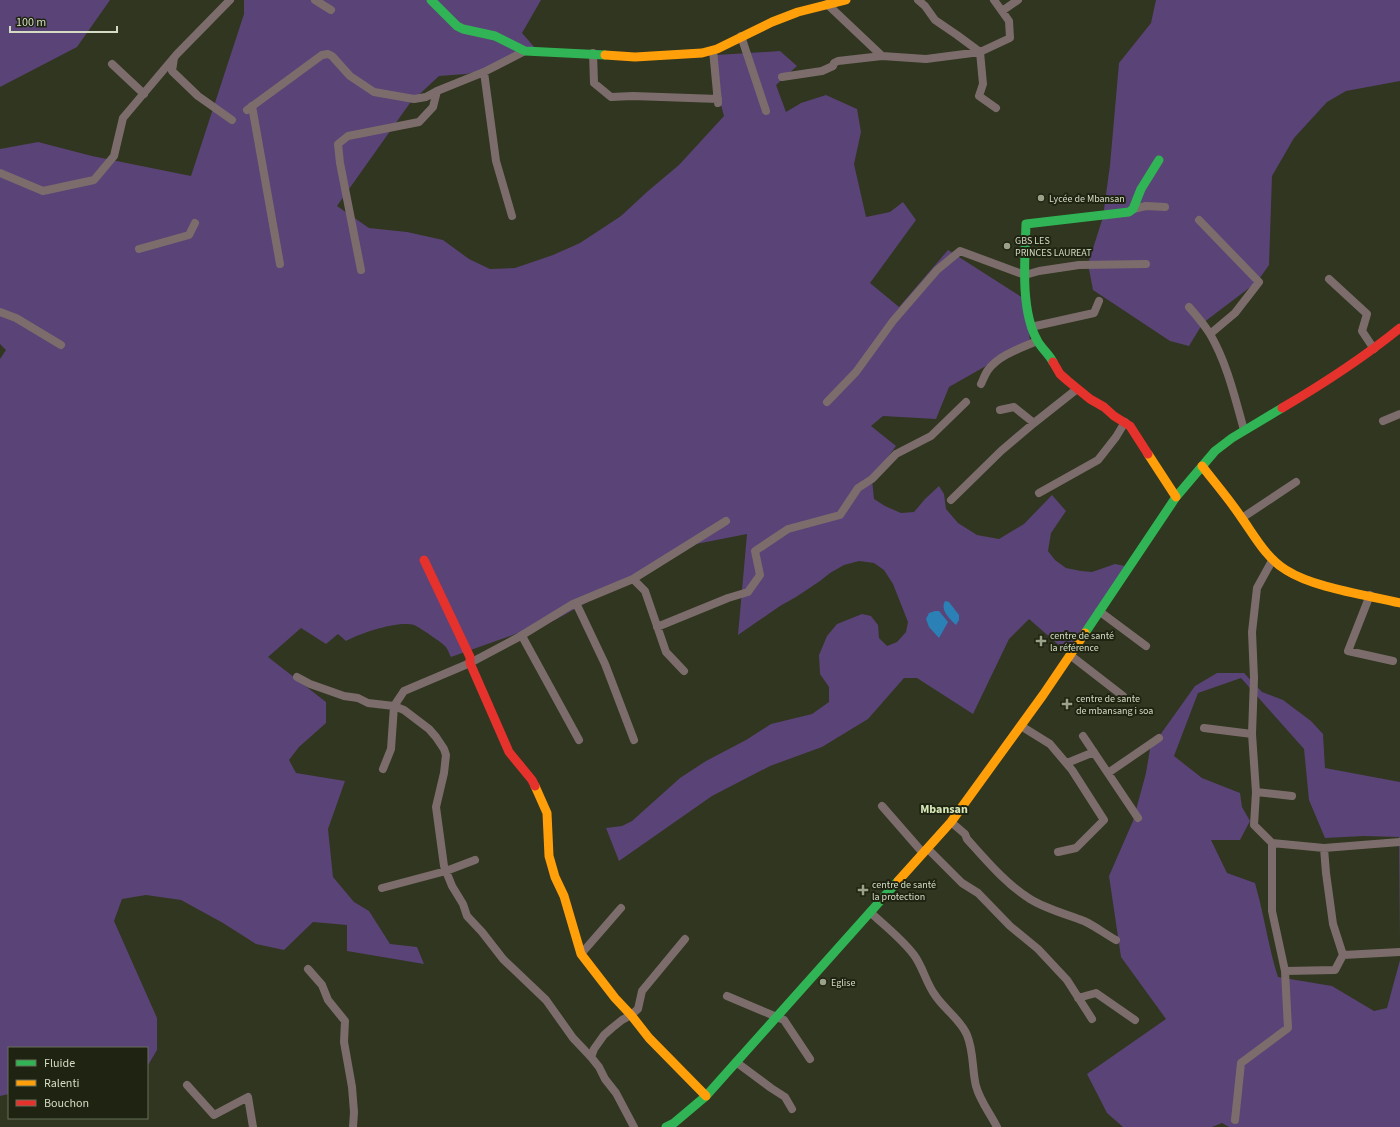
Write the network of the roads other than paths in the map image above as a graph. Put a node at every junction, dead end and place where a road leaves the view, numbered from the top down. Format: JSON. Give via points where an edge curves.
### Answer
{"nodes":[{"id":1,"x":230,"y":0,"type":"edge"},
{"id":2,"x":315,"y":0,"type":"edge"},
{"id":3,"x":431,"y":0,"type":"edge"},
{"id":4,"x":846,"y":0,"type":"edge"},
{"id":5,"x":918,"y":0,"type":"edge"},
{"id":6,"x":994,"y":0,"type":"edge"},
{"id":7,"x":1018,"y":0,"type":"edge"},
{"id":8,"x":826,"y":4,"type":"junction"},
{"id":9,"x":331,"y":10,"type":"dead end"},
{"id":10,"x":1002,"y":11,"type":"junction"},
{"id":11,"x":742,"y":36,"type":"junction"},
{"id":12,"x":713,"y":50,"type":"junction"},
{"id":13,"x":526,"y":51,"type":"junction"},
{"id":14,"x":980,"y":52,"type":"junction"},
{"id":15,"x":593,"y":53,"type":"junction"},
{"id":16,"x":882,"y":56,"type":"junction"},
{"id":17,"x":174,"y":57,"type":"junction"},
{"id":18,"x":112,"y":64,"type":"dead end"},
{"id":19,"x":484,"y":72,"type":"junction"},
{"id":20,"x":782,"y":77,"type":"dead end"},
{"id":21,"x":437,"y":91,"type":"junction"},
{"id":22,"x":144,"y":94,"type":"junction"},
{"id":23,"x":996,"y":108,"type":"dead end"},
{"id":24,"x":766,"y":111,"type":"dead end"},
{"id":25,"x":232,"y":120,"type":"dead end"},
{"id":26,"x":1159,"y":160,"type":"dead end"},
{"id":27,"x":0,"y":173,"type":"edge"},
{"id":28,"x":1165,"y":207,"type":"dead end"},
{"id":29,"x":1133,"y":209,"type":"junction"},
{"id":30,"x":512,"y":216,"type":"dead end"},
{"id":31,"x":1199,"y":220,"type":"dead end"},
{"id":32,"x":195,"y":223,"type":"dead end"},
{"id":33,"x":139,"y":249,"type":"dead end"},
{"id":34,"x":280,"y":264,"type":"dead end"},
{"id":35,"x":1146,"y":264,"type":"dead end"},
{"id":36,"x":361,"y":270,"type":"dead end"},
{"id":37,"x":1025,"y":275,"type":"junction"},
{"id":38,"x":1329,"y":279,"type":"dead end"},
{"id":39,"x":1098,"y":301,"type":"dead end"},
{"id":40,"x":1189,"y":306,"type":"dead end"},
{"id":41,"x":0,"y":312,"type":"edge"},
{"id":42,"x":1031,"y":327,"type":"junction"},
{"id":43,"x":1400,"y":328,"type":"edge"},
{"id":44,"x":1210,"y":334,"type":"junction"},
{"id":45,"x":1036,"y":341,"type":"junction"},
{"id":46,"x":60,"y":345,"type":"dead end"},
{"id":47,"x":1374,"y":350,"type":"junction"},
{"id":48,"x":981,"y":384,"type":"dead end"},
{"id":49,"x":1077,"y":389,"type":"junction"},
{"id":50,"x":827,"y":402,"type":"dead end"},
{"id":51,"x":966,"y":402,"type":"dead end"},
{"id":52,"x":1000,"y":410,"type":"dead end"},
{"id":53,"x":1400,"y":414,"type":"edge"},
{"id":54,"x":1383,"y":421,"type":"dead end"},
{"id":55,"x":1125,"y":422,"type":"junction"},
{"id":56,"x":1034,"y":423,"type":"junction"},
{"id":57,"x":1244,"y":430,"type":"junction"},
{"id":58,"x":1202,"y":466,"type":"junction"},
{"id":59,"x":1296,"y":482,"type":"dead end"},
{"id":60,"x":1039,"y":493,"type":"dead end"},
{"id":61,"x":1176,"y":497,"type":"junction"},
{"id":62,"x":951,"y":500,"type":"dead end"},
{"id":63,"x":1242,"y":518,"type":"junction"},
{"id":64,"x":726,"y":522,"type":"dead end"},
{"id":65,"x":1272,"y":559,"type":"junction"},
{"id":66,"x":424,"y":560,"type":"dead end"},
{"id":67,"x":633,"y":579,"type":"junction"},
{"id":68,"x":1370,"y":596,"type":"junction"},
{"id":69,"x":576,"y":603,"type":"junction"},
{"id":70,"x":1400,"y":603,"type":"edge"},
{"id":71,"x":1099,"y":611,"type":"junction"},
{"id":72,"x":657,"y":627,"type":"junction"},
{"id":73,"x":522,"y":636,"type":"junction"},
{"id":74,"x":1146,"y":646,"type":"dead end"},
{"id":75,"x":1070,"y":656,"type":"junction"},
{"id":76,"x":1393,"y":661,"type":"dead end"},
{"id":77,"x":470,"y":663,"type":"junction"},
{"id":78,"x":684,"y":671,"type":"dead end"},
{"id":79,"x":297,"y":677,"type":"dead end"},
{"id":80,"x":1123,"y":696,"type":"dead end"},
{"id":81,"x":394,"y":706,"type":"junction"},
{"id":82,"x":1021,"y":726,"type":"junction"},
{"id":83,"x":1204,"y":728,"type":"dead end"},
{"id":84,"x":1252,"y":734,"type":"junction"},
{"id":85,"x":1083,"y":736,"type":"dead end"},
{"id":86,"x":1159,"y":738,"type":"dead end"},
{"id":87,"x":579,"y":740,"type":"dead end"},
{"id":88,"x":634,"y":740,"type":"dead end"},
{"id":89,"x":1094,"y":752,"type":"junction"},
{"id":90,"x":1067,"y":763,"type":"junction"},
{"id":91,"x":384,"y":769,"type":"dead end"},
{"id":92,"x":1108,"y":773,"type":"junction"},
{"id":93,"x":1256,"y":792,"type":"junction"},
{"id":94,"x":1292,"y":796,"type":"dead end"},
{"id":95,"x":882,"y":806,"type":"dead end"},
{"id":96,"x":1138,"y":818,"type":"dead end"},
{"id":97,"x":951,"y":822,"type":"junction"},
{"id":98,"x":1400,"y":842,"type":"edge"},
{"id":99,"x":1272,"y":843,"type":"junction"},
{"id":100,"x":1324,"y":848,"type":"junction"},
{"id":101,"x":926,"y":851,"type":"junction"},
{"id":102,"x":1058,"y":852,"type":"dead end"},
{"id":103,"x":475,"y":860,"type":"dead end"},
{"id":104,"x":446,"y":871,"type":"junction"},
{"id":105,"x":382,"y":888,"type":"dead end"},
{"id":106,"x":621,"y":908,"type":"dead end"},
{"id":107,"x":870,"y":912,"type":"junction"},
{"id":108,"x":685,"y":939,"type":"dead end"},
{"id":109,"x":1116,"y":940,"type":"dead end"},
{"id":110,"x":1400,"y":952,"type":"edge"},
{"id":111,"x":581,"y":954,"type":"junction"},
{"id":112,"x":1343,"y":955,"type":"junction"},
{"id":113,"x":308,"y":968,"type":"dead end"},
{"id":114,"x":1285,"y":971,"type":"junction"},
{"id":115,"x":727,"y":996,"type":"dead end"},
{"id":116,"x":1078,"y":998,"type":"junction"},
{"id":117,"x":631,"y":1015,"type":"junction"},
{"id":118,"x":776,"y":1017,"type":"junction"},
{"id":119,"x":1092,"y":1019,"type":"dead end"},
{"id":120,"x":1135,"y":1020,"type":"dead end"},
{"id":121,"x":591,"y":1056,"type":"junction"},
{"id":122,"x":810,"y":1059,"type":"dead end"},
{"id":123,"x":736,"y":1062,"type":"junction"},
{"id":124,"x":187,"y":1085,"type":"dead end"},
{"id":125,"x":706,"y":1096,"type":"junction"},
{"id":126,"x":792,"y":1109,"type":"dead end"},
{"id":127,"x":1235,"y":1120,"type":"dead end"},
{"id":128,"x":672,"y":1126,"type":"edge"},
{"id":129,"x":253,"y":1127,"type":"edge"},
{"id":130,"x":353,"y":1127,"type":"edge"},
{"id":131,"x":634,"y":1127,"type":"edge"},
{"id":132,"x":997,"y":1127,"type":"edge"}],
"edges":[{"from":1,"to":17,"type":"street"},
{"from":2,"to":9,"type":"street"},
{"from":3,"to":13,"type":"street","via":[[457,26],[495,36]]},
{"from":4,"to":8,"type":"street"},
{"from":5,"to":14,"type":"street","via":[[934,20]]},
{"from":6,"to":10,"type":"street"},
{"from":7,"to":10,"type":"street"},
{"from":8,"to":11,"type":"street","via":[[792,14]]},
{"from":8,"to":16,"type":"street"},
{"from":10,"to":14,"type":"street","via":[[1009,21],[1010,38]]},
{"from":11,"to":12,"type":"street"},
{"from":11,"to":24,"type":"street"},
{"from":12,"to":15,"type":"street","via":[[702,53],[635,57]]},
{"from":12,"to":15,"type":"street","via":[[718,102],[633,96],[611,97],[594,84]]},
{"from":13,"to":15,"type":"street"},
{"from":13,"to":19,"type":"street"},
{"from":14,"to":16,"type":"street","via":[[926,59]]},
{"from":14,"to":23,"type":"street","via":[[983,84],[979,96]]},
{"from":16,"to":20,"type":"street","via":[[838,61],[822,71]]},
{"from":17,"to":22,"type":"street"},
{"from":17,"to":25,"type":"street","via":[[172,71],[198,96]]},
{"from":18,"to":22,"type":"street"},
{"from":19,"to":21,"type":"street"},
{"from":19,"to":30,"type":"street","via":[[496,161]]},
{"from":21,"to":34,"type":"street","via":[[414,100],[374,92],[350,76],[328,54],[322,55],[250,108]]},
{"from":21,"to":36,"type":"street","via":[[433,107],[419,122],[348,136],[338,144]]},
{"from":22,"to":27,"type":"street","via":[[123,118],[114,156],[94,180],[43,190]]},
{"from":26,"to":29,"type":"street"},
{"from":28,"to":29,"type":"street","via":[[1146,206]]},
{"from":29,"to":37,"type":"street","via":[[1124,214],[1026,224]]},
{"from":31,"to":44,"type":"street","via":[[1259,282],[1235,313]]},
{"from":32,"to":33,"type":"street","via":[[189,234]]},
{"from":35,"to":37,"type":"street","via":[[1079,265]]},
{"from":37,"to":42,"type":"street"},
{"from":37,"to":50,"type":"street","via":[[960,251],[937,270],[892,321],[856,372]]},
{"from":38,"to":47,"type":"street","via":[[1367,314],[1362,331]]},
{"from":39,"to":42,"type":"street","via":[[1094,313]]},
{"from":40,"to":44,"type":"street"},
{"from":41,"to":46,"type":"street","via":[[16,318]]},
{"from":42,"to":45,"type":"street"},
{"from":43,"to":47,"type":"street"},
{"from":44,"to":57,"type":"street","via":[[1226,372]]},
{"from":45,"to":48,"type":"street","via":[[993,365]]},
{"from":45,"to":49,"type":"street","via":[[1051,358],[1060,374]]},
{"from":47,"to":57,"type":"street","via":[[1305,395]]},
{"from":49,"to":55,"type":"street"},
{"from":49,"to":56,"type":"street"},
{"from":51,"to":72,"type":"street","via":[[931,436],[896,454],[872,479],[858,488],[840,515],[788,528],[755,550],[760,575],[748,592]]},
{"from":52,"to":56,"type":"street","via":[[1014,408]]},
{"from":53,"to":54,"type":"street"},
{"from":55,"to":60,"type":"street","via":[[1098,460]]},
{"from":55,"to":61,"type":"street","via":[[1137,435]]},
{"from":56,"to":62,"type":"street"},
{"from":57,"to":58,"type":"street","via":[[1215,451]]},
{"from":58,"to":61,"type":"street"},
{"from":58,"to":63,"type":"street"},
{"from":59,"to":63,"type":"street"},
{"from":61,"to":71,"type":"street"},
{"from":63,"to":65,"type":"street"},
{"from":64,"to":67,"type":"street"},
{"from":65,"to":68,"type":"street","via":[[1285,570],[1300,577],[1325,586]]},
{"from":65,"to":84,"type":"street","via":[[1257,588],[1252,632]]},
{"from":66,"to":77,"type":"street","via":[[470,657]]},
{"from":67,"to":69,"type":"street"},
{"from":67,"to":72,"type":"street","via":[[645,591]]},
{"from":68,"to":70,"type":"street"},
{"from":68,"to":76,"type":"street","via":[[1348,651]]},
{"from":69,"to":73,"type":"street"},
{"from":69,"to":88,"type":"street","via":[[605,664]]},
{"from":71,"to":74,"type":"street"},
{"from":71,"to":75,"type":"street"},
{"from":72,"to":78,"type":"street","via":[[666,652]]},
{"from":73,"to":77,"type":"street"},
{"from":73,"to":87,"type":"street"},
{"from":75,"to":80,"type":"street"},
{"from":75,"to":82,"type":"street"},
{"from":77,"to":81,"type":"street","via":[[404,691]]},
{"from":77,"to":111,"type":"street","via":[[508,752],[532,780],[547,813],[549,856]]},
{"from":79,"to":81,"type":"street","via":[[344,696],[368,703]]},
{"from":81,"to":91,"type":"street","via":[[391,749]]},
{"from":81,"to":104,"type":"street","via":[[429,728],[446,755],[436,807]]},
{"from":82,"to":90,"type":"street","via":[[1050,744]]},
{"from":82,"to":97,"type":"street"},
{"from":83,"to":84,"type":"street"},
{"from":84,"to":93,"type":"street"},
{"from":85,"to":89,"type":"street"},
{"from":86,"to":92,"type":"street"},
{"from":89,"to":90,"type":"street"},
{"from":89,"to":92,"type":"street"},
{"from":90,"to":102,"type":"street","via":[[1104,820],[1076,848]]},
{"from":92,"to":96,"type":"street"},
{"from":93,"to":94,"type":"street"},
{"from":93,"to":99,"type":"street","via":[[1254,825]]},
{"from":95,"to":101,"type":"street"},
{"from":97,"to":101,"type":"street"},
{"from":97,"to":109,"type":"street","via":[[997,871],[1030,899],[1085,922]]},
{"from":98,"to":100,"type":"street"},
{"from":99,"to":100,"type":"street"},
{"from":99,"to":114,"type":"street","via":[[1272,912]]},
{"from":100,"to":112,"type":"street","via":[[1333,924]]},
{"from":101,"to":107,"type":"street"},
{"from":101,"to":116,"type":"street","via":[[962,883],[978,893],[1010,926],[1038,949],[1067,980]]},
{"from":103,"to":104,"type":"street"},
{"from":104,"to":105,"type":"street"},
{"from":104,"to":121,"type":"street","via":[[467,916],[503,959],[546,1000],[573,1038]]},
{"from":106,"to":111,"type":"street"},
{"from":107,"to":118,"type":"street"},
{"from":107,"to":132,"type":"street","via":[[913,954],[934,994],[964,1029],[968,1036],[978,1095]]},
{"from":108,"to":117,"type":"street","via":[[642,991],[638,1009]]},
{"from":110,"to":112,"type":"street"},
{"from":111,"to":117,"type":"street"},
{"from":112,"to":114,"type":"street","via":[[1335,970]]},
{"from":113,"to":130,"type":"street","via":[[345,1021],[344,1042],[352,1087]]},
{"from":114,"to":127,"type":"street","via":[[1288,1028],[1242,1064]]},
{"from":115,"to":118,"type":"street"},
{"from":116,"to":119,"type":"street"},
{"from":116,"to":120,"type":"street","via":[[1096,993]]},
{"from":117,"to":121,"type":"street","via":[[604,1035]]},
{"from":117,"to":125,"type":"street","via":[[649,1038]]},
{"from":118,"to":122,"type":"street","via":[[784,1020]]},
{"from":118,"to":123,"type":"street"},
{"from":121,"to":131,"type":"street","via":[[616,1093]]},
{"from":123,"to":125,"type":"street"},
{"from":123,"to":126,"type":"street","via":[[785,1097]]},
{"from":124,"to":129,"type":"street","via":[[214,1115],[248,1097]]},
{"from":125,"to":128,"type":"street"}]}
